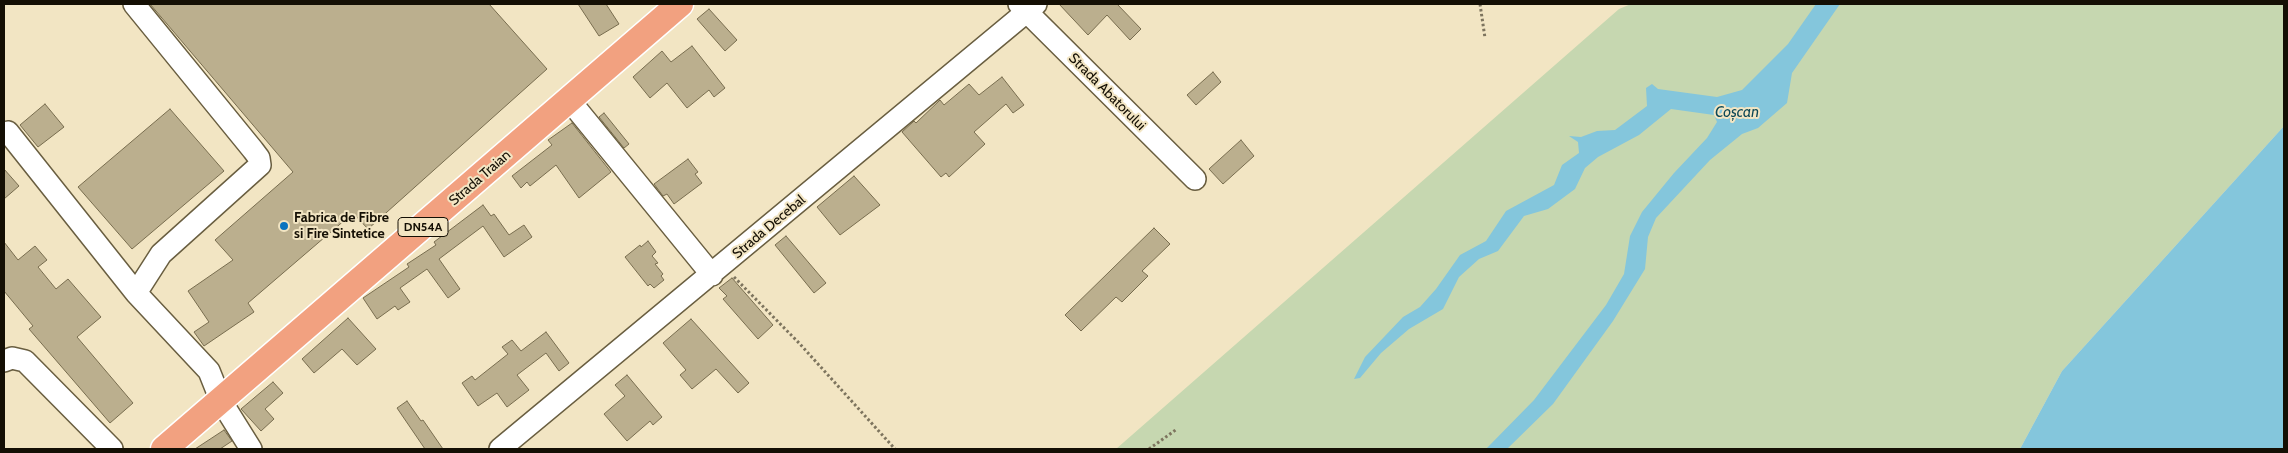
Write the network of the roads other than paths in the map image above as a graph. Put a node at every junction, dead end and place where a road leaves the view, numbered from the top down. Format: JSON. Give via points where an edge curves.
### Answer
{"nodes":[{"id":1,"x":134,"y":4,"type":"edge"},
{"id":2,"x":680,"y":4,"type":"edge"},
{"id":3,"x":1027,"y":6,"type":"edge"},
{"id":4,"x":570,"y":100,"type":"junction"},
{"id":5,"x":8,"y":132,"type":"dead end"},
{"id":6,"x":1195,"y":180,"type":"dead end"},
{"id":7,"x":718,"y":270,"type":"junction"},
{"id":8,"x":136,"y":294,"type":"junction"},
{"id":9,"x":4,"y":361,"type":"edge"},
{"id":10,"x":221,"y":401,"type":"junction"},
{"id":11,"x":112,"y":449,"type":"edge"},
{"id":12,"x":164,"y":449,"type":"edge"},
{"id":13,"x":251,"y":449,"type":"edge"},
{"id":14,"x":500,"y":449,"type":"edge"}],
"edges":[{"from":1,"to":8,"type":"street","via":[[254,150],[260,165],[161,254]]},
{"from":2,"to":4,"type":"main road","name":"Strada Traian","number":"DN54A"},
{"from":3,"to":6,"type":"street","name":"Strada Abatorului"},
{"from":3,"to":7,"type":"street","name":"Strada Decebal"},
{"from":4,"to":7,"type":"street"},
{"from":4,"to":10,"type":"main road","name":"Strada Traian","number":"DN54A"},
{"from":5,"to":8,"type":"street"},
{"from":7,"to":14,"type":"street","name":"Strada Decebal"},
{"from":8,"to":10,"type":"street","via":[[209,371]]},
{"from":9,"to":11,"type":"street","via":[[12,358],[25,360]]},
{"from":10,"to":12,"type":"main road","name":"Strada Traian","number":"DN54A"},
{"from":10,"to":13,"type":"street"}]}
